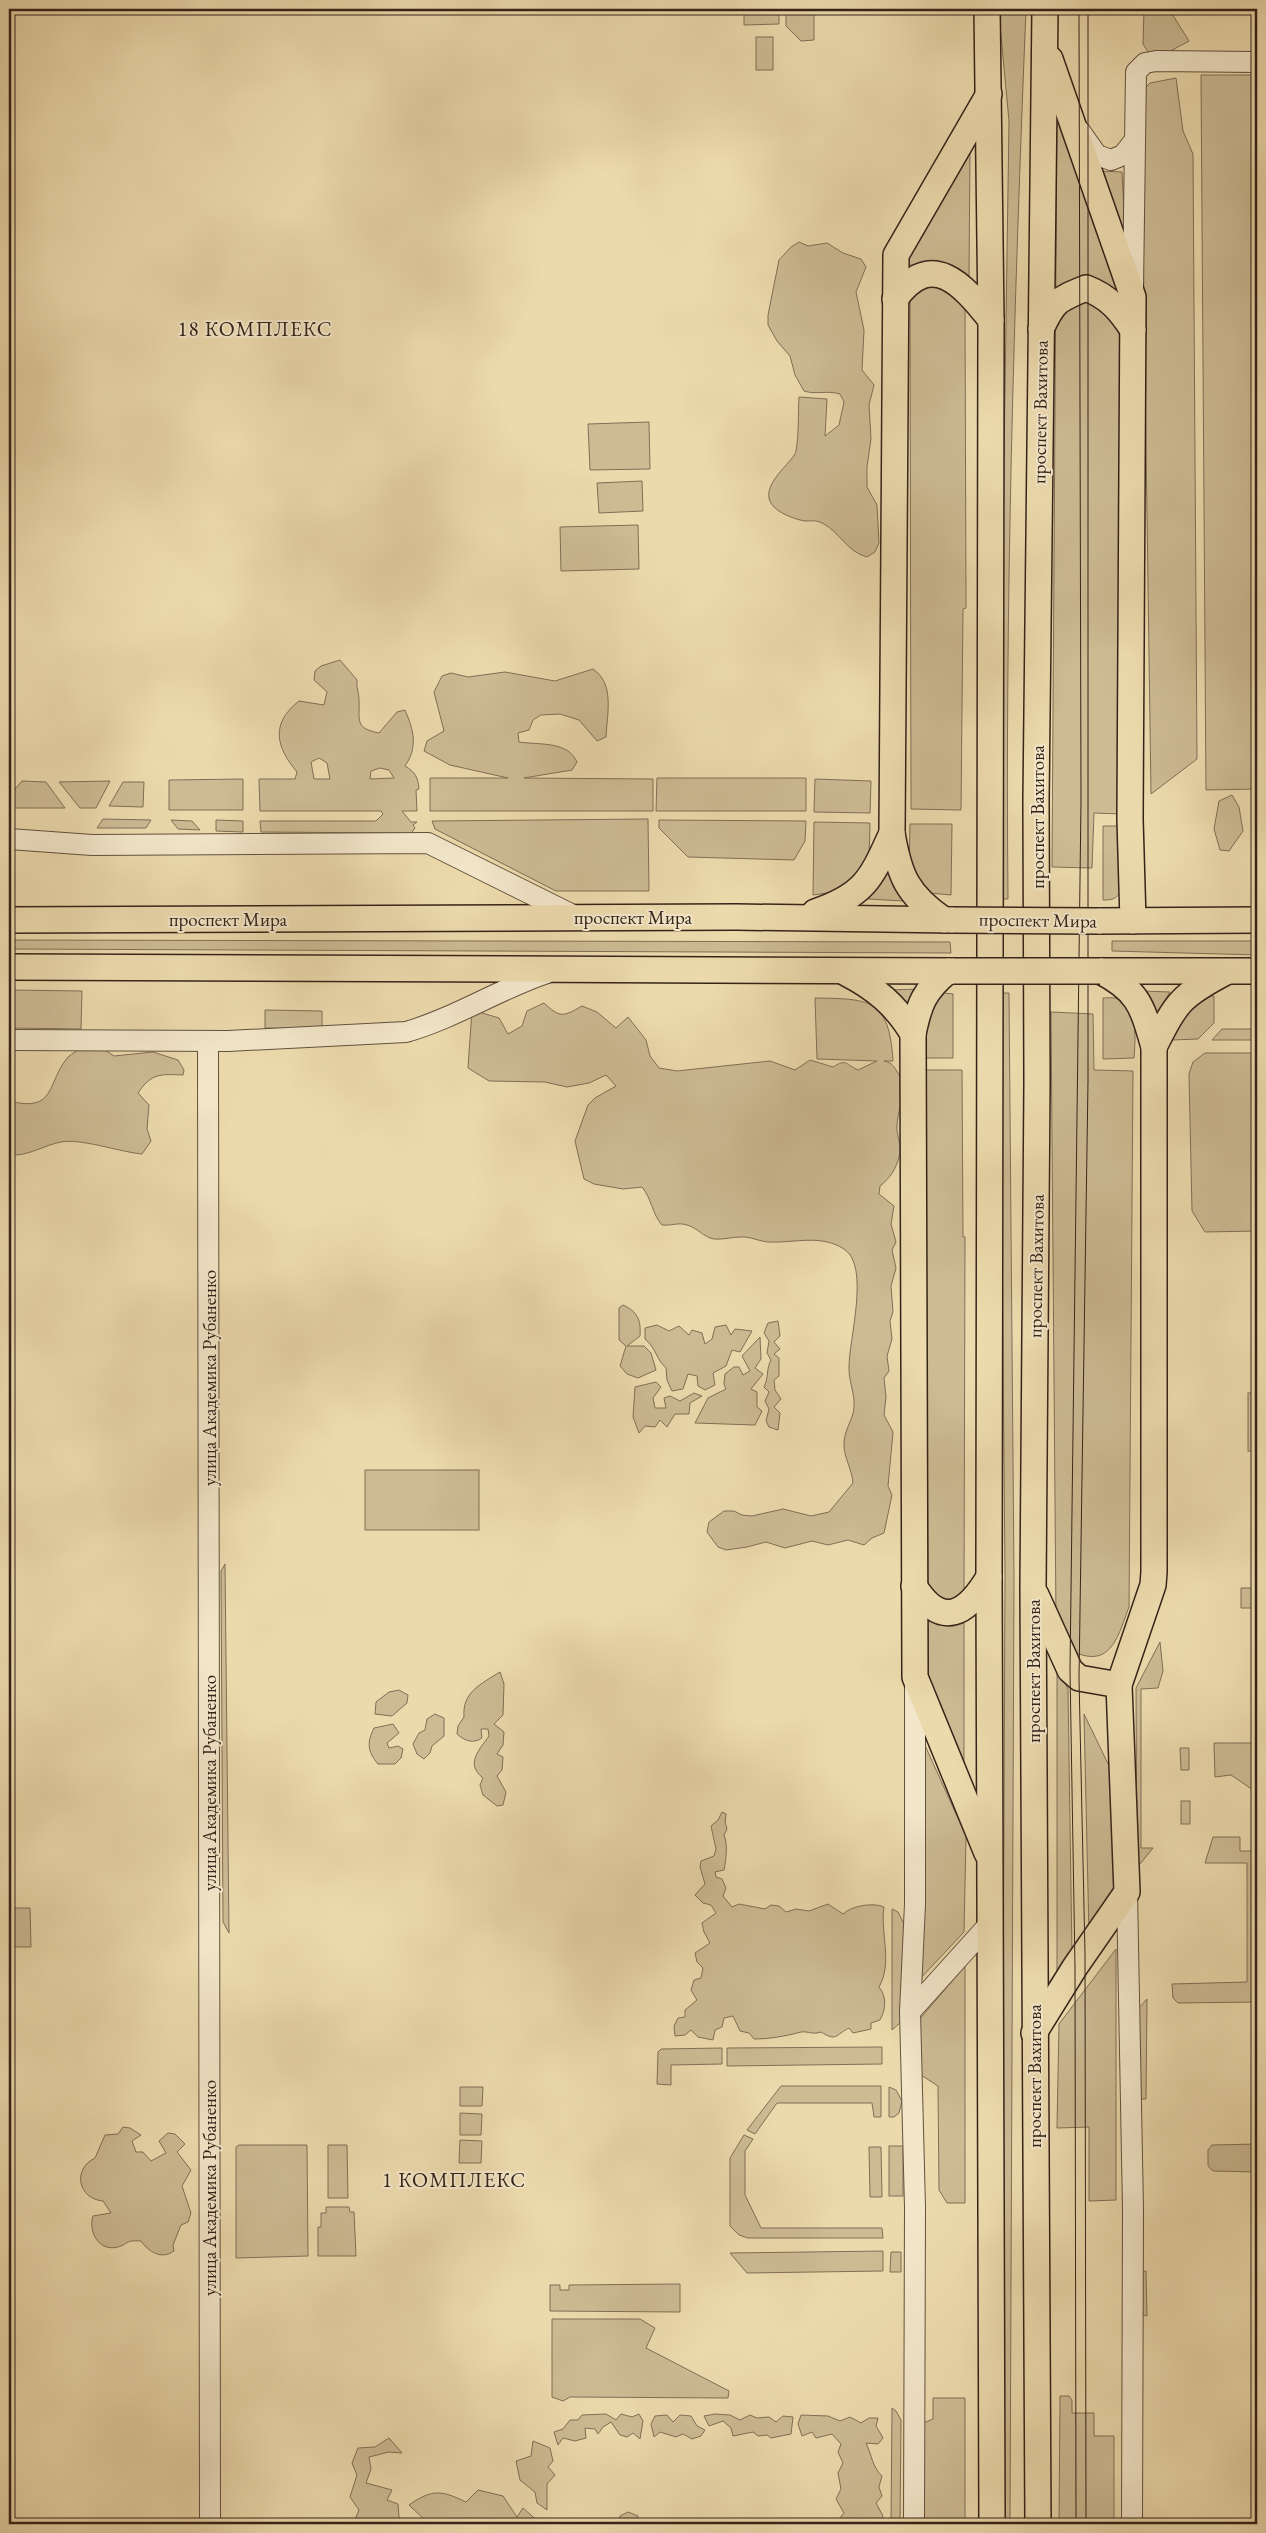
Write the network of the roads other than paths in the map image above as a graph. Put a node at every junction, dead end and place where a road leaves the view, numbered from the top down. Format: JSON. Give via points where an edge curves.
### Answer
{"nodes":[{"id":1,"x":987,"y":9,"type":"edge"},
{"id":2,"x":1045,"y":9,"type":"edge"},
{"id":3,"x":1044,"y":42,"type":"junction"},
{"id":4,"x":1257,"y":62,"type":"edge"},
{"id":5,"x":989,"y":93,"type":"junction"},
{"id":6,"x":1072,"y":121,"type":"junction"},
{"id":7,"x":1134,"y":141,"type":"junction"},
{"id":8,"x":1133,"y":297,"type":"junction"},
{"id":9,"x":895,"y":299,"type":"junction"},
{"id":10,"x":991,"y":320,"type":"junction"},
{"id":11,"x":1041,"y":329,"type":"junction"},
{"id":12,"x":1133,"y":330,"type":"junction"},
{"id":13,"x":892,"y":833,"type":"junction"},
{"id":14,"x":9,"y":839,"type":"edge"},
{"id":15,"x":800,"y":917,"type":"junction"},
{"id":16,"x":579,"y":918,"type":"junction"},
{"id":17,"x":9,"y":920,"type":"edge"},
{"id":18,"x":949,"y":920,"type":"junction"},
{"id":19,"x":1257,"y":920,"type":"edge"},
{"id":20,"x":1133,"y":921,"type":"junction"},
{"id":21,"x":9,"y":967,"type":"edge"},
{"id":22,"x":574,"y":968,"type":"junction"},
{"id":23,"x":844,"y":971,"type":"junction"},
{"id":24,"x":951,"y":971,"type":"junction"},
{"id":25,"x":1100,"y":971,"type":"junction"},
{"id":26,"x":1229,"y":971,"type":"junction"},
{"id":27,"x":1257,"y":971,"type":"edge"},
{"id":28,"x":913,"y":1034,"type":"junction"},
{"id":29,"x":9,"y":1040,"type":"edge"},
{"id":30,"x":208,"y":1041,"type":"junction"},
{"id":31,"x":1154,"y":1047,"type":"junction"},
{"id":32,"x":989,"y":1577,"type":"junction"},
{"id":33,"x":914,"y":1586,"type":"junction"},
{"id":34,"x":1032,"y":1587,"type":"junction"},
{"id":35,"x":915,"y":1677,"type":"junction"},
{"id":36,"x":1119,"y":1685,"type":"junction"},
{"id":37,"x":992,"y":1864,"type":"junction"},
{"id":38,"x":1127,"y":1892,"type":"junction"},
{"id":39,"x":992,"y":1921,"type":"junction"},
{"id":40,"x":910,"y":2012,"type":"junction"},
{"id":41,"x":1034,"y":2033,"type":"junction"},
{"id":42,"x":210,"y":2524,"type":"edge"},
{"id":43,"x":914,"y":2524,"type":"edge"},
{"id":44,"x":992,"y":2524,"type":"edge"},
{"id":45,"x":1038,"y":2524,"type":"edge"},
{"id":46,"x":1132,"y":2524,"type":"edge"}],
"edges":[{"from":1,"to":5,"type":"main road"},
{"from":2,"to":3,"type":"main road","name":"проспект Вахитова"},
{"from":3,"to":6,"type":"main road"},
{"from":3,"to":11,"type":"main road","name":"проспект Вахитова"},
{"from":4,"to":7,"type":"street","via":[[1145,63],[1136,72]]},
{"from":5,"to":9,"type":"main road","via":[[896,255]]},
{"from":5,"to":10,"type":"main road"},
{"from":6,"to":7,"type":"street","via":[[1098,155],[1111,160],[1123,155]]},
{"from":6,"to":8,"type":"main road"},
{"from":7,"to":8,"type":"street"},
{"from":8,"to":12,"type":"main road"},
{"from":9,"to":10,"type":"main road","via":[[914,278],[939,274],[965,288]]},
{"from":9,"to":13,"type":"main road"},
{"from":10,"to":32,"type":"main road"},
{"from":11,"to":12,"type":"main road","via":[[1051,307],[1086,288],[1104,296],[1118,308]]},
{"from":11,"to":34,"type":"main road","name":"проспект Вахитова"},
{"from":12,"to":20,"type":"main road","via":[[1130,819]]},
{"from":13,"to":15,"type":"main road","via":[[875,871],[850,898]]},
{"from":13,"to":18,"type":"main road","via":[[906,884],[923,905]]},
{"from":14,"to":16,"type":"street","via":[[92,845],[428,843]]},
{"from":15,"to":16,"type":"main road","name":"проспект Мира"},
{"from":15,"to":18,"type":"main road","name":"проспект Мира"},
{"from":16,"to":17,"type":"main road","name":"проспект Мира"},
{"from":18,"to":20,"type":"main road","name":"проспект Мира","bridge":true},
{"from":19,"to":20,"type":"main road","name":"проспект Мира"},
{"from":21,"to":22,"type":"main road"},
{"from":22,"to":23,"type":"main road"},
{"from":22,"to":30,"type":"street","via":[[527,980],[406,1032]]},
{"from":23,"to":24,"type":"main road"},
{"from":23,"to":28,"type":"main road","via":[[883,996],[904,1018]]},
{"from":24,"to":25,"type":"main road","bridge":true},
{"from":24,"to":28,"type":"main road","via":[[932,984],[923,996]]},
{"from":25,"to":26,"type":"main road"},
{"from":25,"to":31,"type":"main road","via":[[1137,998]]},
{"from":26,"to":27,"type":"main road"},
{"from":26,"to":31,"type":"main road","via":[[1181,999]]},
{"from":28,"to":33,"type":"main road"},
{"from":29,"to":30,"type":"street"},
{"from":30,"to":42,"type":"street","name":"улица Академика Рубаненко"},
{"from":31,"to":36,"type":"main road","via":[[1153,1585]]},
{"from":32,"to":33,"type":"main road","via":[[976,1598],[965,1608],[951,1612],[936,1610],[924,1602]]},
{"from":32,"to":37,"type":"main road"},
{"from":33,"to":35,"type":"main road"},
{"from":34,"to":36,"type":"main road","via":[[1070,1670],[1079,1678]]},
{"from":34,"to":41,"type":"main road","name":"проспект Вахитова"},
{"from":35,"to":37,"type":"main road"},
{"from":35,"to":40,"type":"street","via":[[915,1904]]},
{"from":36,"to":38,"type":"main road"},
{"from":37,"to":39,"type":"main road"},
{"from":38,"to":41,"type":"main road"},
{"from":38,"to":46,"type":"street","via":[[1133,2209]]},
{"from":39,"to":40,"type":"street"},
{"from":39,"to":44,"type":"main road"},
{"from":40,"to":43,"type":"street","via":[[915,2207]]},
{"from":41,"to":45,"type":"main road","name":"проспект Вахитова"}]}
